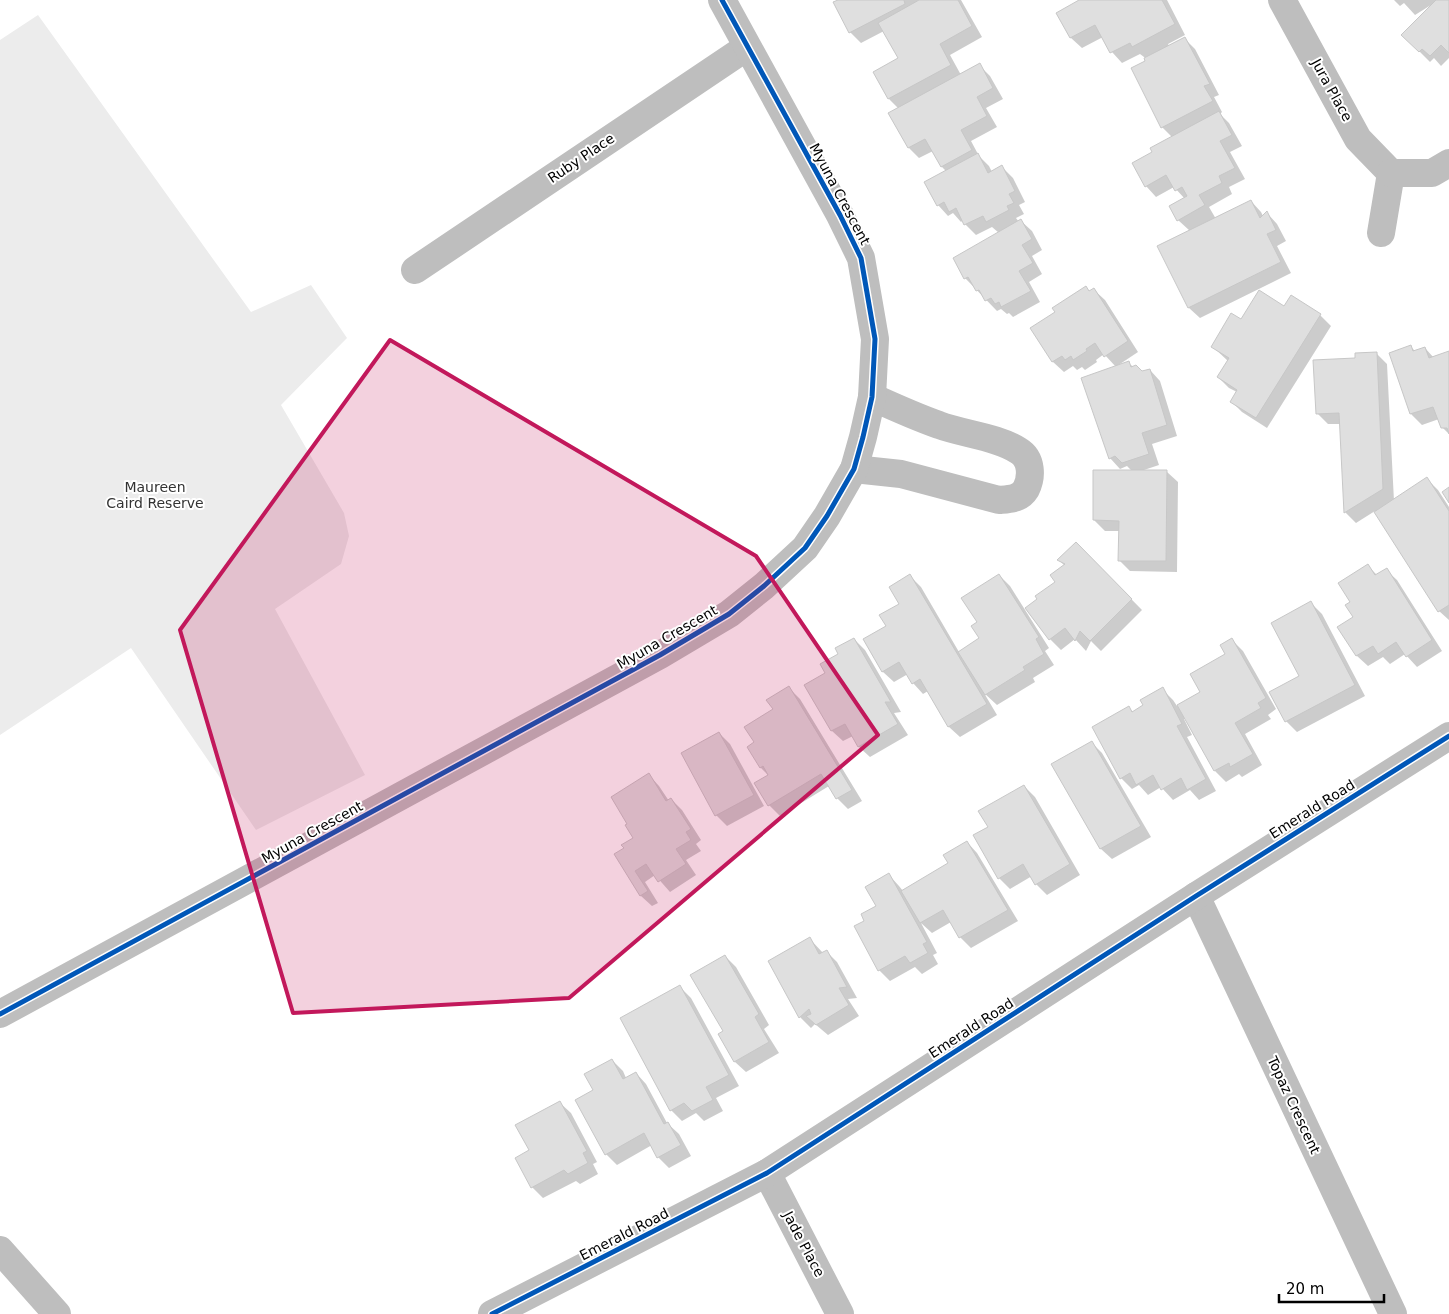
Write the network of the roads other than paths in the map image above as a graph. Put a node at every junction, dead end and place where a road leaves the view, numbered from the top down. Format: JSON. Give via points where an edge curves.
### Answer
{"nodes":[{"id":1,"x":722,"y":0,"type":"edge"},
{"id":2,"x":1282,"y":0,"type":"edge"},
{"id":3,"x":747,"y":47,"type":"junction"},
{"id":4,"x":1449,"y":162,"type":"edge"},
{"id":5,"x":1391,"y":173,"type":"junction"},
{"id":6,"x":1381,"y":234,"type":"dead end"},
{"id":7,"x":416,"y":270,"type":"dead end"},
{"id":8,"x":872,"y":397,"type":"junction"},
{"id":9,"x":854,"y":469,"type":"junction"},
{"id":10,"x":1449,"y":736,"type":"edge"},
{"id":11,"x":1196,"y":896,"type":"junction"},
{"id":12,"x":0,"y":1014,"type":"edge"},
{"id":13,"x":767,"y":1173,"type":"junction"},
{"id":14,"x":0,"y":1250,"type":"edge"},
{"id":15,"x":57,"y":1314,"type":"edge"},
{"id":16,"x":492,"y":1314,"type":"edge"},
{"id":17,"x":840,"y":1314,"type":"edge"},
{"id":18,"x":1392,"y":1314,"type":"edge"}],
"edges":[{"from":1,"to":3,"type":"street","name":"Myuna Crescent"},
{"from":2,"to":5,"type":"street","name":"Jura Place","via":[[1358,139]]},
{"from":3,"to":7,"type":"street","name":"Ruby Place"},
{"from":3,"to":8,"type":"street","name":"Myuna Crescent","via":[[861,258],[875,339]]},
{"from":4,"to":5,"type":"street","via":[[1432,173]]},
{"from":5,"to":6,"type":"street"},
{"from":8,"to":9,"type":"street","name":"Myuna Crescent"},
{"from":8,"to":9,"type":"street","via":[[940,426],[993,440],[1021,452],[1029,463],[1030,479],[1025,491],[1015,498],[999,500],[901,474]]},
{"from":9,"to":12,"type":"street","name":"Myuna Crescent","via":[[805,548],[729,614],[660,656]]},
{"from":10,"to":11,"type":"street","name":"Emerald Road"},
{"from":11,"to":13,"type":"street","name":"Emerald Road"},
{"from":11,"to":18,"type":"street","name":"Topaz Crescent"},
{"from":13,"to":16,"type":"street","name":"Emerald Road"},
{"from":13,"to":17,"type":"street","name":"Jade Place"},
{"from":14,"to":15,"type":"street"}]}
